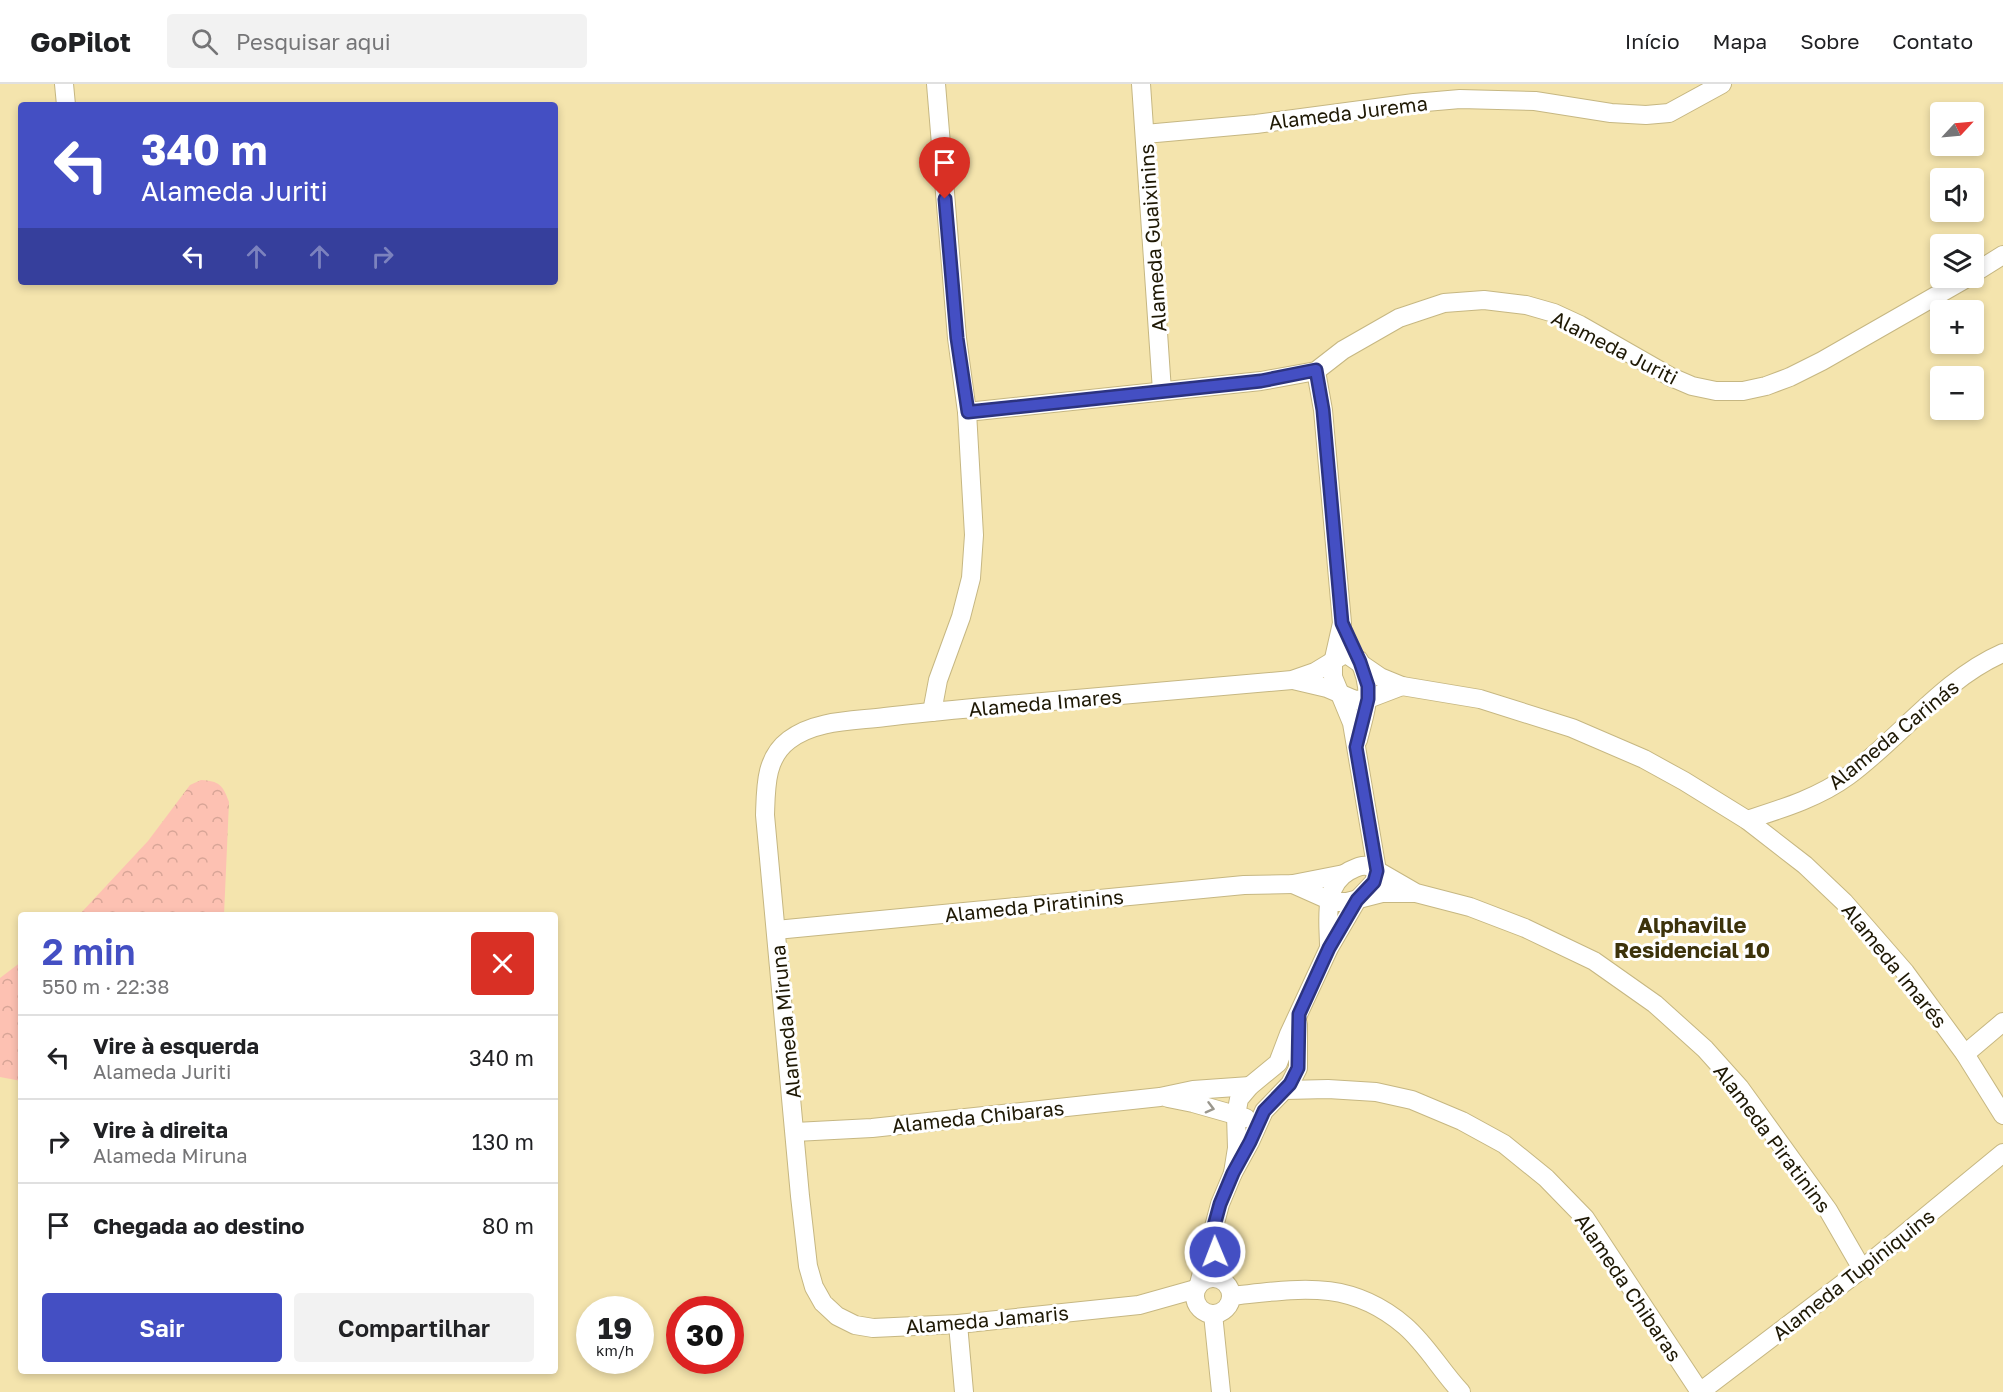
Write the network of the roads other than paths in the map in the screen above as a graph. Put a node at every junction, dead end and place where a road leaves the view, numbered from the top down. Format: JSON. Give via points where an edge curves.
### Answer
{"nodes":[{"id":1,"x":64,"y":84,"type":"edge"},
{"id":2,"x":936,"y":84,"type":"edge"},
{"id":3,"x":1141,"y":84,"type":"edge"},
{"id":4,"x":1722,"y":84,"type":"edge"},
{"id":5,"x":66,"y":102,"type":"edge"},
{"id":6,"x":1145,"y":134,"type":"junction"},
{"id":7,"x":2003,"y":255,"type":"edge"},
{"id":8,"x":1984,"y":267,"type":"edge"},
{"id":9,"x":1950,"y":288,"type":"edge"},
{"id":10,"x":1316,"y":370,"type":"junction"},
{"id":11,"x":1162,"y":391,"type":"junction"},
{"id":12,"x":968,"y":412,"type":"junction"},
{"id":13,"x":1342,"y":623,"type":"junction"},
{"id":14,"x":2003,"y":653,"type":"edge"},
{"id":15,"x":1360,"y":662,"type":"junction"},
{"id":16,"x":1333,"y":663,"type":"junction"},
{"id":17,"x":1293,"y":680,"type":"junction"},
{"id":18,"x":1402,"y":686,"type":"junction"},
{"id":19,"x":1341,"y":693,"type":"junction"},
{"id":20,"x":1368,"y":699,"type":"junction"},
{"id":21,"x":932,"y":712,"type":"junction"},
{"id":22,"x":800,"y":732,"type":"joint"},
{"id":23,"x":1356,"y":747,"type":"junction"},
{"id":24,"x":1747,"y":820,"type":"junction"},
{"id":25,"x":1367,"y":821,"type":"junction"},
{"id":26,"x":1351,"y":870,"type":"junction"},
{"id":27,"x":1377,"y":871,"type":"junction"},
{"id":28,"x":1293,"y":884,"type":"junction"},
{"id":29,"x":1416,"y":893,"type":"junction"},
{"id":30,"x":1329,"y":900,"type":"junction"},
{"id":31,"x":1357,"y":900,"type":"junction"},
{"id":32,"x":776,"y":930,"type":"junction"},
{"id":33,"x":1329,"y":948,"type":"junction"},
{"id":34,"x":1299,"y":1014,"type":"junction"},
{"id":35,"x":2003,"y":1022,"type":"edge"},
{"id":36,"x":1965,"y":1054,"type":"junction"},
{"id":37,"x":1278,"y":1064,"type":"junction"},
{"id":38,"x":1298,"y":1068,"type":"junction"},
{"id":39,"x":1250,"y":1086,"type":"junction"},
{"id":40,"x":1328,"y":1089,"type":"junction"},
{"id":41,"x":1285,"y":1090,"type":"junction"},
{"id":42,"x":1160,"y":1097,"type":"junction"},
{"id":43,"x":1236,"y":1115,"type":"junction"},
{"id":44,"x":2003,"y":1115,"type":"edge"},
{"id":45,"x":1260,"y":1120,"type":"junction"},
{"id":46,"x":795,"y":1132,"type":"junction"},
{"id":47,"x":2003,"y":1153,"type":"edge"},
{"id":48,"x":1233,"y":1173,"type":"junction"},
{"id":49,"x":1214,"y":1226,"type":"junction"},
{"id":50,"x":1862,"y":1269,"type":"junction"},
{"id":51,"x":1227,"y":1289,"type":"junction"},
{"id":52,"x":1202,"y":1299,"type":"junction"},
{"id":53,"x":837,"y":1316,"type":"joint"},
{"id":54,"x":958,"y":1324,"type":"junction"},
{"id":55,"x":964,"y":1392,"type":"edge"},
{"id":56,"x":1221,"y":1392,"type":"edge"},
{"id":57,"x":1461,"y":1392,"type":"edge"},
{"id":58,"x":1700,"y":1392,"type":"edge"}],
"edges":[{"from":1,"to":5,"type":"street"},
{"from":2,"to":12,"type":"street","via":[[957,338]]},
{"from":3,"to":6,"type":"street","name":"Alameda Guaixinins"},
{"from":4,"to":6,"type":"street","name":"Alameda Jurema","via":[[1669,113],[1646,115],[1535,101],[1460,99]]},
{"from":6,"to":11,"type":"street","name":"Alameda Guaixinins"},
{"from":7,"to":8,"type":"street"},
{"from":9,"to":10,"type":"street","name":"Alameda Juriti","via":[[1790,377],[1743,391],[1692,386],[1554,313],[1484,300],[1444,303],[1399,318]]},
{"from":10,"to":11,"type":"street","name":"Alameda Juriti","via":[[1261,381]]},
{"from":10,"to":13,"type":"street"},
{"from":11,"to":12,"type":"street","name":"Alameda Juriti"},
{"from":12,"to":21,"type":"street","via":[[974,535],[971,578],[938,680]]},
{"from":13,"to":15,"type":"street"},
{"from":13,"to":16,"type":"street"},
{"from":14,"to":24,"type":"street","name":"Alameda Carinás","via":[[1947,690],[1848,776],[1797,803]]},
{"from":15,"to":16,"type":"street","via":[[1346,654]]},
{"from":15,"to":18,"type":"street","via":[[1380,677]]},
{"from":15,"to":20,"type":"street"},
{"from":16,"to":17,"type":"street"},
{"from":16,"to":19,"type":"street","via":[[1333,677]]},
{"from":17,"to":19,"type":"street"},
{"from":17,"to":21,"type":"street","name":"Alameda Imares"},
{"from":18,"to":20,"type":"street"},
{"from":18,"to":24,"type":"street","name":"Alameda Imarés","via":[[1480,699],[1572,728],[1644,759]]},
{"from":19,"to":20,"type":"street","via":[[1355,700]]},
{"from":19,"to":23,"type":"street"},
{"from":20,"to":23,"type":"street"},
{"from":21,"to":22,"type":"street","name":"Alameda Imares","via":[[831,723]]},
{"from":22,"to":32,"type":"street","name":"Alameda Miruna","via":[[779,750],[766,779],[765,815]]},
{"from":23,"to":25,"type":"street"},
{"from":24,"to":36,"type":"street","name":"Alameda Imarés","via":[[1805,865],[1844,902],[1905,972]]},
{"from":25,"to":26,"type":"street"},
{"from":25,"to":27,"type":"street"},
{"from":26,"to":27,"type":"street","via":[[1368,865]]},
{"from":26,"to":28,"type":"street","name":"Alameda Piratinins"},
{"from":26,"to":30,"type":"street","via":[[1336,882]]},
{"from":27,"to":29,"type":"street"},
{"from":27,"to":31,"type":"street","via":[[1374,882]]},
{"from":28,"to":30,"type":"street"},
{"from":28,"to":32,"type":"street","name":"Alameda Piratinins","via":[[1244,885]]},
{"from":29,"to":31,"type":"street","via":[[1382,893]]},
{"from":29,"to":50,"type":"street","name":"Alameda Piratinins","via":[[1470,907],[1525,928],[1594,961],[1655,1004],[1706,1049],[1740,1088],[1828,1210]]},
{"from":30,"to":31,"type":"street"},
{"from":30,"to":33,"type":"street"},
{"from":31,"to":33,"type":"street"},
{"from":32,"to":46,"type":"street","name":"Alameda Miruna"},
{"from":33,"to":34,"type":"street"},
{"from":34,"to":37,"type":"street"},
{"from":34,"to":38,"type":"street"},
{"from":35,"to":36,"type":"street"},
{"from":36,"to":44,"type":"street","name":"Alameda Imarés"},
{"from":37,"to":38,"type":"street"},
{"from":37,"to":39,"type":"street"},
{"from":38,"to":40,"type":"street"},
{"from":38,"to":41,"type":"street"},
{"from":39,"to":42,"type":"street"},
{"from":39,"to":43,"type":"street","via":[[1239,1099]]},
{"from":40,"to":41,"type":"street","name":"Alameda Chibaras"},
{"from":40,"to":58,"type":"street","name":"Alameda Chibaras","via":[[1376,1092],[1412,1100],[1504,1144],[1538,1171],[1584,1218]]},
{"from":41,"to":45,"type":"street","via":[[1269,1103]]},
{"from":42,"to":43,"type":"street","one_way":true},
{"from":42,"to":46,"type":"street","name":"Alameda Chibaras","via":[[872,1128]]},
{"from":43,"to":45,"type":"street"},
{"from":43,"to":48,"type":"street"},
{"from":45,"to":48,"type":"street"},
{"from":46,"to":53,"type":"street","name":"Alameda Miruna","via":[[808,1266],[823,1303]]},
{"from":47,"to":50,"type":"street","name":"Alameda Tupiniquins"},
{"from":48,"to":49,"type":"street"},
{"from":49,"to":51,"type":"street","via":[[1215,1252]]},
{"from":49,"to":52,"type":"street"},
{"from":50,"to":58,"type":"street","name":"Alameda Tupiniquins"},
{"from":51,"to":52,"type":"street","name":"Alameda Jamaris","via":[[1217,1278],[1211,1278]]},
{"from":51,"to":52,"type":"street","via":[[1228,1307],[1224,1311]]},
{"from":51,"to":57,"type":"street","via":[[1302,1288],[1355,1296],[1406,1326]]},
{"from":52,"to":54,"type":"street","name":"Alameda Jamaris"},
{"from":52,"to":56,"type":"street"},
{"from":53,"to":54,"type":"street","name":"Alameda Jamaris","via":[[873,1328]]},
{"from":54,"to":55,"type":"street"}]}
